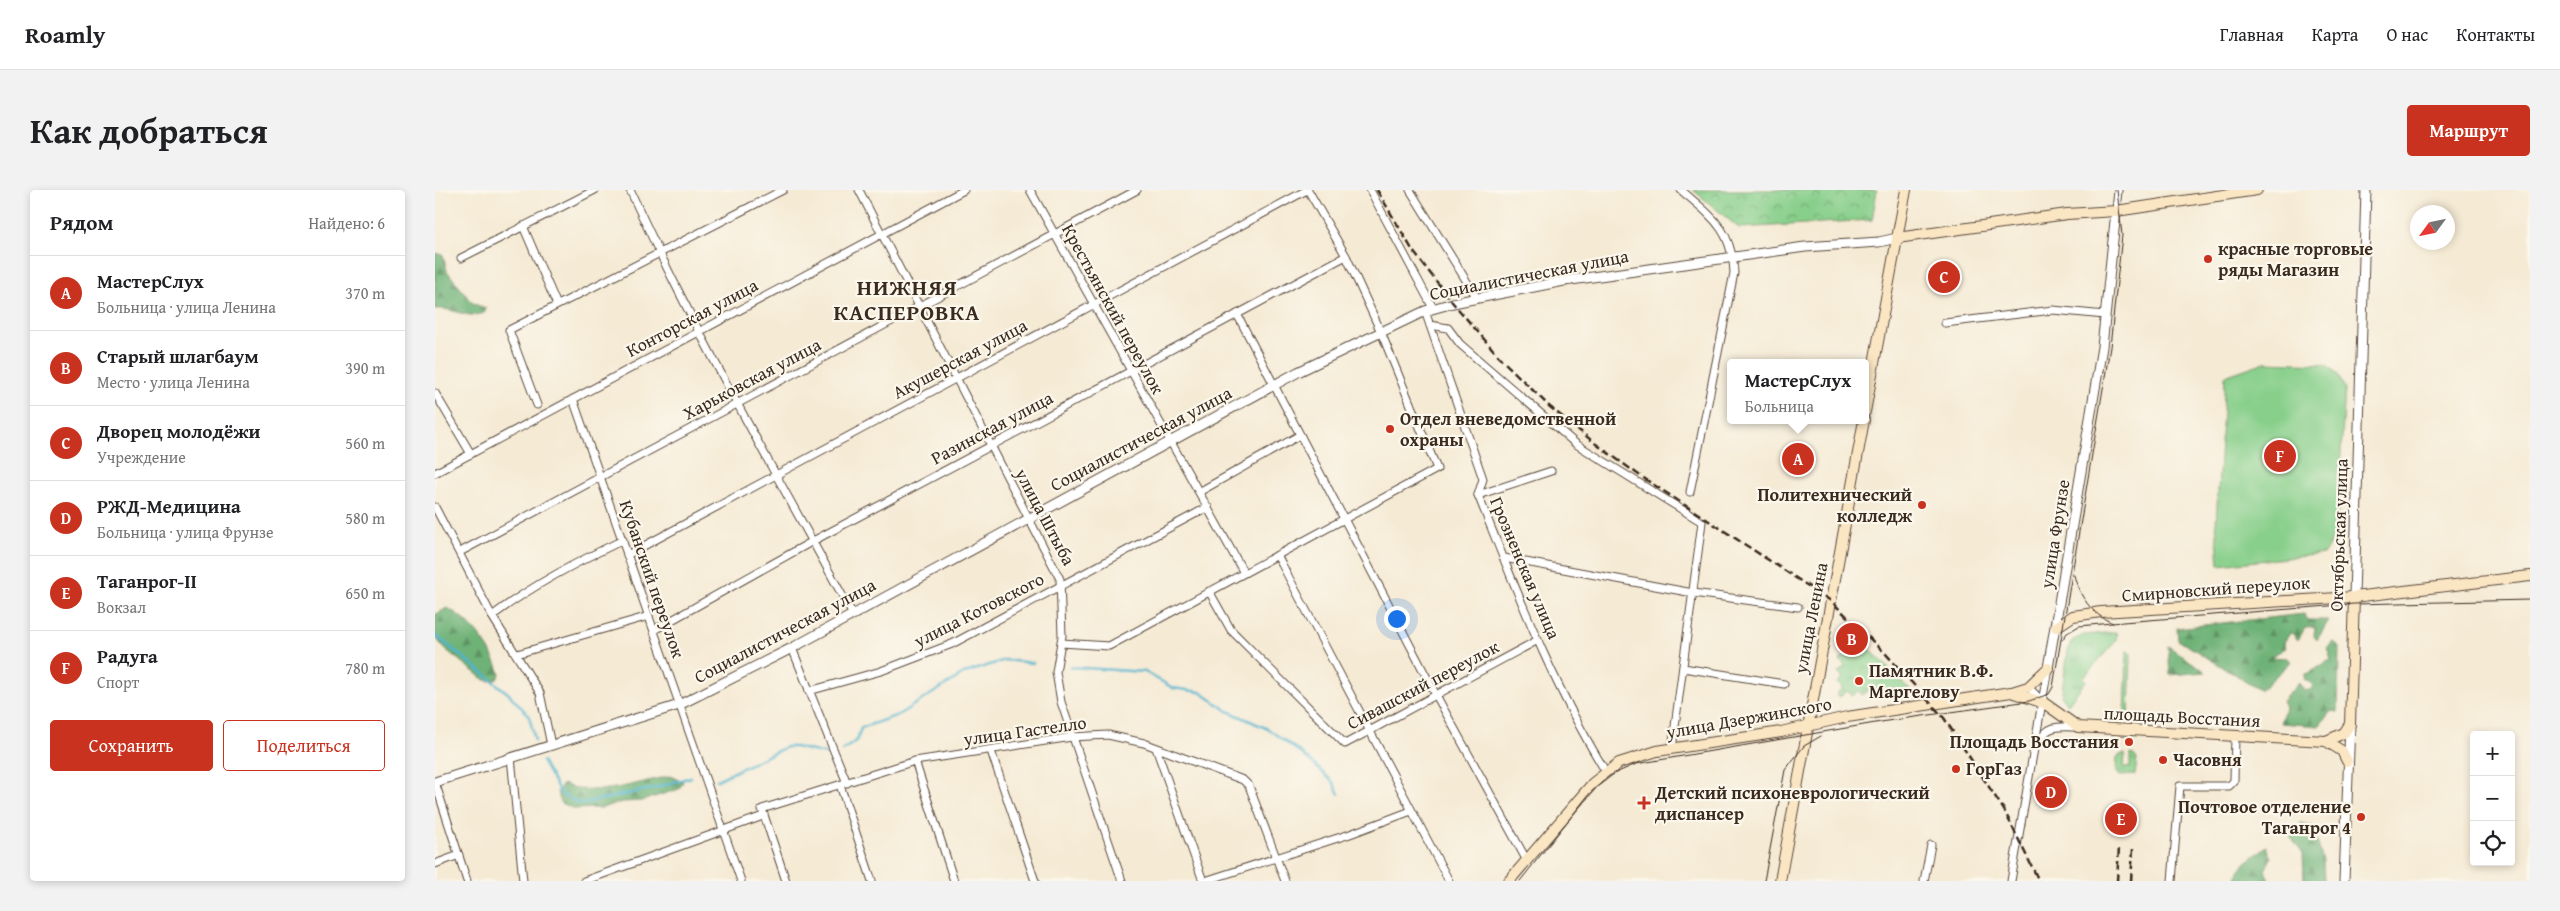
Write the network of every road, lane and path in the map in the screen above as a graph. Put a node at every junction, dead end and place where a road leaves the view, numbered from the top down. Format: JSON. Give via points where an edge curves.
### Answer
{"nodes":[{"id":1,"x":595,"y":190,"type":"edge"},
{"id":2,"x":630,"y":190,"type":"edge"},
{"id":3,"x":783,"y":190,"type":"edge"},
{"id":4,"x":859,"y":190,"type":"edge"},
{"id":5,"x":964,"y":190,"type":"edge"},
{"id":6,"x":1030,"y":190,"type":"edge"},
{"id":7,"x":1137,"y":190,"type":"edge"},
{"id":8,"x":1307,"y":190,"type":"edge"},
{"id":9,"x":1370,"y":190,"type":"edge"},
{"id":10,"x":1410,"y":190,"type":"edge"},
{"id":11,"x":1681,"y":190,"type":"edge"},
{"id":12,"x":1906,"y":190,"type":"edge"},
{"id":13,"x":2118,"y":190,"type":"edge"},
{"id":14,"x":2257,"y":190,"type":"edge"},
{"id":15,"x":2366,"y":190,"type":"edge"},
{"id":16,"x":2116,"y":211,"type":"junction"},
{"id":17,"x":523,"y":226,"type":"junction"},
{"id":18,"x":882,"y":234,"type":"junction"},
{"id":19,"x":1055,"y":234,"type":"junction"},
{"id":20,"x":1897,"y":238,"type":"junction"},
{"id":21,"x":659,"y":253,"type":"junction"},
{"id":22,"x":1346,"y":256,"type":"junction"},
{"id":23,"x":461,"y":258,"type":"dead end"},
{"id":24,"x":1733,"y":258,"type":"junction"},
{"id":25,"x":1477,"y":298,"type":"junction"},
{"id":26,"x":1094,"y":304,"type":"junction"},
{"id":27,"x":557,"y":305,"type":"junction"},
{"id":28,"x":919,"y":306,"type":"junction"},
{"id":29,"x":1429,"y":310,"type":"junction"},
{"id":30,"x":1237,"y":314,"type":"junction"},
{"id":31,"x":2105,"y":314,"type":"junction"},
{"id":32,"x":1945,"y":323,"type":"dead end"},
{"id":33,"x":1429,"y":325,"type":"junction"},
{"id":34,"x":700,"y":331,"type":"junction"},
{"id":35,"x":1381,"y":332,"type":"junction"},
{"id":36,"x":1131,"y":371,"type":"junction"},
{"id":37,"x":956,"y":378,"type":"junction"},
{"id":38,"x":1274,"y":386,"type":"junction"},
{"id":39,"x":1869,"y":390,"type":"edge"},
{"id":40,"x":435,"y":393,"type":"edge"},
{"id":41,"x":573,"y":399,"type":"junction"},
{"id":42,"x":738,"y":404,"type":"junction"},
{"id":43,"x":537,"y":405,"type":"dead end"},
{"id":44,"x":1863,"y":424,"type":"edge"},
{"id":45,"x":1300,"y":435,"type":"junction"},
{"id":46,"x":1171,"y":441,"type":"junction"},
{"id":47,"x":991,"y":446,"type":"junction"},
{"id":48,"x":471,"y":454,"type":"junction"},
{"id":49,"x":1551,"y":471,"type":"dead end"},
{"id":50,"x":435,"y":473,"type":"edge"},
{"id":51,"x":777,"y":475,"type":"junction"},
{"id":52,"x":601,"y":477,"type":"junction"},
{"id":53,"x":1199,"y":492,"type":"junction"},
{"id":54,"x":1690,"y":492,"type":"dead end"},
{"id":55,"x":1478,"y":495,"type":"junction"},
{"id":56,"x":435,"y":506,"type":"edge"},
{"id":57,"x":1207,"y":508,"type":"junction"},
{"id":58,"x":1027,"y":518,"type":"junction"},
{"id":59,"x":1344,"y":519,"type":"junction"},
{"id":60,"x":623,"y":540,"type":"junction"},
{"id":61,"x":813,"y":541,"type":"junction"},
{"id":62,"x":460,"y":552,"type":"junction"},
{"id":63,"x":627,"y":555,"type":"junction"},
{"id":64,"x":1277,"y":555,"type":"junction"},
{"id":65,"x":1504,"y":558,"type":"junction"},
{"id":66,"x":1244,"y":573,"type":"junction"},
{"id":67,"x":2530,"y":576,"type":"edge"},
{"id":68,"x":1061,"y":586,"type":"junction"},
{"id":69,"x":1209,"y":591,"type":"junction"},
{"id":70,"x":1693,"y":593,"type":"junction"},
{"id":71,"x":2354,"y":596,"type":"junction"},
{"id":72,"x":1798,"y":607,"type":"dead end"},
{"id":73,"x":853,"y":615,"type":"junction"},
{"id":74,"x":492,"y":616,"type":"junction"},
{"id":75,"x":649,"y":616,"type":"junction"},
{"id":76,"x":2056,"y":627,"type":"junction"},
{"id":77,"x":654,"y":630,"type":"junction"},
{"id":78,"x":1538,"y":640,"type":"junction"},
{"id":79,"x":1061,"y":643,"type":"junction"},
{"id":80,"x":792,"y":648,"type":"junction"},
{"id":81,"x":517,"y":654,"type":"junction"},
{"id":82,"x":1683,"y":668,"type":"junction"},
{"id":83,"x":2049,"y":668,"type":"junction"},
{"id":84,"x":1784,"y":684,"type":"dead end"},
{"id":85,"x":2028,"y":687,"type":"junction"},
{"id":86,"x":809,"y":691,"type":"junction"},
{"id":87,"x":2011,"y":692,"type":"junction"},
{"id":88,"x":1436,"y":695,"type":"junction"},
{"id":89,"x":2044,"y":703,"type":"junction"},
{"id":90,"x":679,"y":705,"type":"junction"},
{"id":91,"x":2349,"y":724,"type":"junction"},
{"id":92,"x":1807,"y":725,"type":"junction"},
{"id":93,"x":2078,"y":727,"type":"junction"},
{"id":94,"x":1369,"y":731,"type":"junction"},
{"id":95,"x":2235,"y":736,"type":"junction"},
{"id":96,"x":1072,"y":737,"type":"junction"},
{"id":97,"x":2326,"y":741,"type":"junction"},
{"id":98,"x":551,"y":745,"type":"junction"},
{"id":99,"x":1156,"y":748,"type":"junction"},
{"id":100,"x":1672,"y":748,"type":"junction"},
{"id":101,"x":991,"y":750,"type":"junction"},
{"id":102,"x":2035,"y":753,"type":"junction"},
{"id":103,"x":511,"y":758,"type":"junction"},
{"id":104,"x":915,"y":761,"type":"junction"},
{"id":105,"x":2347,"y":761,"type":"junction"},
{"id":106,"x":1606,"y":772,"type":"junction"},
{"id":107,"x":435,"y":782,"type":"edge"},
{"id":108,"x":844,"y":784,"type":"junction"},
{"id":109,"x":1411,"y":811,"type":"junction"},
{"id":110,"x":763,"y":812,"type":"junction"},
{"id":111,"x":723,"y":830,"type":"junction"},
{"id":112,"x":1931,"y":845,"type":"dead end"},
{"id":113,"x":459,"y":855,"type":"junction"},
{"id":114,"x":1276,"y":858,"type":"junction"},
{"id":115,"x":1526,"y":859,"type":"junction"},
{"id":116,"x":435,"y":864,"type":"edge"},
{"id":117,"x":467,"y":881,"type":"edge"},
{"id":118,"x":523,"y":881,"type":"edge"},
{"id":119,"x":584,"y":881,"type":"edge"},
{"id":120,"x":741,"y":881,"type":"edge"},
{"id":121,"x":786,"y":881,"type":"edge"},
{"id":122,"x":872,"y":881,"type":"edge"},
{"id":123,"x":954,"y":881,"type":"edge"},
{"id":124,"x":1035,"y":881,"type":"edge"},
{"id":125,"x":1122,"y":881,"type":"edge"},
{"id":126,"x":1204,"y":881,"type":"edge"},
{"id":127,"x":1285,"y":881,"type":"edge"},
{"id":128,"x":1449,"y":881,"type":"edge"},
{"id":129,"x":1509,"y":881,"type":"edge"},
{"id":130,"x":1780,"y":881,"type":"edge"},
{"id":131,"x":1924,"y":881,"type":"edge"},
{"id":132,"x":2011,"y":881,"type":"edge"},
{"id":133,"x":2173,"y":881,"type":"edge"},
{"id":134,"x":2344,"y":881,"type":"edge"}],
"edges":[{"from":1,"to":17,"type":"street"},
{"from":2,"to":21,"type":"street"},
{"from":3,"to":21,"type":"street"},
{"from":4,"to":18,"type":"street","name":"улица Штыба"},
{"from":5,"to":18,"type":"street","name":"Конторская улица"},
{"from":6,"to":19,"type":"street","name":"Крестьянский переулок"},
{"from":7,"to":19,"type":"street","name":"Харьковская улица"},
{"from":8,"to":22,"type":"street"},
{"from":8,"to":26,"type":"street","name":"Акушерская улица"},
{"from":9,"to":29,"type":"street","name":"Грозненская улица"},
{"from":10,"to":25,"type":"street"},
{"from":11,"to":24,"type":"street","via":[[1719,224],[1730,244]]},
{"from":12,"to":20,"type":"main road"},
{"from":13,"to":16,"type":"street","name":"улица Фрунзе"},
{"from":14,"to":16,"type":"main road"},
{"from":15,"to":71,"type":"street","name":"Октябрьская улица"},
{"from":16,"to":20,"type":"main road","via":[[2067,214]]},
{"from":16,"to":31,"type":"street","name":"улица Фрунзе"},
{"from":17,"to":23,"type":"street"},
{"from":17,"to":27,"type":"street"},
{"from":18,"to":28,"type":"street","name":"улица Штыба"},
{"from":18,"to":34,"type":"street","name":"Конторская улица"},
{"from":19,"to":26,"type":"street","name":"Крестьянский переулок"},
{"from":19,"to":28,"type":"street","name":"Харьковская улица"},
{"from":20,"to":24,"type":"street","name":"Социалистическая улица"},
{"from":20,"to":39,"type":"main road"},
{"from":21,"to":27,"type":"street"},
{"from":21,"to":34,"type":"street"},
{"from":22,"to":30,"type":"street","name":"Разинская улица"},
{"from":22,"to":35,"type":"street"},
{"from":24,"to":25,"type":"street","name":"Социалистическая улица","via":[[1564,281]]},
{"from":24,"to":54,"type":"street","via":[[1733,285]]},
{"from":25,"to":29,"type":"street","name":"Социалистическая улица"},
{"from":26,"to":36,"type":"street","name":"Крестьянский переулок"},
{"from":26,"to":37,"type":"street","name":"Акушерская улица"},
{"from":27,"to":43,"type":"street","via":[[509,330]]},
{"from":28,"to":37,"type":"street","name":"улица Штыба"},
{"from":28,"to":42,"type":"street","name":"Харьковская улица"},
{"from":29,"to":33,"type":"street","name":"Грозненская улица"},
{"from":29,"to":35,"type":"street","name":"Социалистическая улица"},
{"from":30,"to":36,"type":"street","name":"Разинская улица"},
{"from":30,"to":38,"type":"street"},
{"from":31,"to":32,"type":"street","via":[[2053,310]]},
{"from":31,"to":76,"type":"street","name":"улица Фрунзе"},
{"from":33,"to":55,"type":"street","name":"Грозненская улица","via":[[1483,479]]},
{"from":33,"to":70,"type":"street","via":[[1448,328],[1463,347],[1576,444],[1702,522]]},
{"from":34,"to":41,"type":"street","name":"Конторская улица"},
{"from":34,"to":42,"type":"street"},
{"from":35,"to":38,"type":"street","name":"Социалистическая улица"},
{"from":35,"to":59,"type":"street","via":[[1437,469]]},
{"from":36,"to":46,"type":"street","name":"Крестьянский переулок"},
{"from":36,"to":47,"type":"street","name":"Разинская улица"},
{"from":37,"to":47,"type":"street","name":"улица Штыба"},
{"from":37,"to":51,"type":"street","name":"Акушерская улица"},
{"from":38,"to":45,"type":"street"},
{"from":38,"to":46,"type":"street","name":"Социалистическая улица"},
{"from":40,"to":48,"type":"street"},
{"from":41,"to":48,"type":"street","name":"Конторская улица"},
{"from":41,"to":52,"type":"street","name":"Кубанский переулок"},
{"from":42,"to":51,"type":"street"},
{"from":42,"to":52,"type":"street","name":"Харьковская улица"},
{"from":44,"to":92,"type":"main road","name":"улица Ленина"},
{"from":45,"to":53,"type":"street"},
{"from":45,"to":59,"type":"street"},
{"from":46,"to":53,"type":"street","name":"Крестьянский переулок"},
{"from":46,"to":58,"type":"street","name":"Социалистическая улица"},
{"from":47,"to":58,"type":"street","name":"улица Штыба"},
{"from":47,"to":61,"type":"street","name":"Разинская улица"},
{"from":48,"to":50,"type":"street","name":"Конторская улица"},
{"from":49,"to":55,"type":"street"},
{"from":51,"to":61,"type":"street"},
{"from":51,"to":63,"type":"street","name":"Акушерская улица"},
{"from":52,"to":60,"type":"street","name":"Кубанский переулок"},
{"from":52,"to":62,"type":"street","name":"Харьковская улица"},
{"from":53,"to":57,"type":"street","name":"Крестьянский переулок"},
{"from":55,"to":65,"type":"street","name":"Грозненская улица"},
{"from":56,"to":62,"type":"street"},
{"from":57,"to":66,"type":"street","name":"Крестьянский переулок"},
{"from":57,"to":68,"type":"street","name":"улица Котовского"},
{"from":58,"to":68,"type":"street","name":"улица Штыба"},
{"from":58,"to":73,"type":"street","name":"Социалистическая улица"},
{"from":59,"to":64,"type":"street"},
{"from":59,"to":88,"type":"street"},
{"from":60,"to":63,"type":"street","name":"Кубанский переулок"},
{"from":60,"to":74,"type":"street","via":[[567,567]]},
{"from":61,"to":73,"type":"street"},
{"from":61,"to":77,"type":"street","name":"Разинская улица"},
{"from":62,"to":74,"type":"street"},
{"from":63,"to":75,"type":"street","name":"Кубанский переулок"},
{"from":64,"to":66,"type":"street"},
{"from":64,"to":94,"type":"street"},
{"from":65,"to":70,"type":"street"},
{"from":65,"to":78,"type":"street","name":"Грозненская улица"},
{"from":66,"to":69,"type":"street"},
{"from":67,"to":71,"type":"main road","name":"Смирновский переулок"},
{"from":68,"to":79,"type":"street","name":"улица Штыба"},
{"from":68,"to":86,"type":"street","name":"улица Котовского","via":[[919,658]]},
{"from":69,"to":79,"type":"street","via":[[1109,646]]},
{"from":69,"to":94,"type":"street","name":"Сивашский переулок","via":[[1231,630],[1345,744]]},
{"from":70,"to":72,"type":"street"},
{"from":70,"to":82,"type":"street"},
{"from":71,"to":76,"type":"main road","name":"Смирновский переулок","via":[[2101,612],[2073,616]]},
{"from":71,"to":91,"type":"main road","name":"Октябрьская улица"},
{"from":73,"to":80,"type":"street","name":"Социалистическая улица"},
{"from":74,"to":81,"type":"street"},
{"from":75,"to":77,"type":"street","name":"Кубанский переулок"},
{"from":75,"to":81,"type":"street"},
{"from":76,"to":83,"type":"street","name":"улица Фрунзе"},
{"from":77,"to":90,"type":"street","name":"Кубанский переулок"},
{"from":78,"to":88,"type":"street","name":"Сивашский переулок"},
{"from":78,"to":106,"type":"street","name":"Грозненская улица","via":[[1577,725]]},
{"from":79,"to":96,"type":"street","name":"улица Штыба","via":[[1056,672]]},
{"from":80,"to":86,"type":"street"},
{"from":80,"to":90,"type":"street","name":"Социалистическая улица"},
{"from":81,"to":98,"type":"street","via":[[540,693]]},
{"from":82,"to":84,"type":"street"},
{"from":82,"to":100,"type":"street"},
{"from":83,"to":85,"type":"main road"},
{"from":83,"to":89,"type":"street","name":"улица Фрунзе"},
{"from":85,"to":87,"type":"main road"},
{"from":85,"to":89,"type":"street"},
{"from":86,"to":108,"type":"street"},
{"from":87,"to":89,"type":"main road","name":"улица Дзержинского"},
{"from":87,"to":92,"type":"main road","name":"улица Дзержинского"},
{"from":88,"to":94,"type":"street","name":"Сивашский переулок"},
{"from":88,"to":115,"type":"street"},
{"from":89,"to":93,"type":"main road","name":"площадь Восстания"},
{"from":89,"to":102,"type":"street","name":"улица Фрунзе"},
{"from":90,"to":98,"type":"street","name":"Социалистическая улица"},
{"from":90,"to":111,"type":"street","name":"Кубанский переулок"},
{"from":91,"to":97,"type":"main road","via":[[2343,732]]},
{"from":91,"to":105,"type":"street","name":"Октябрьская улица"},
{"from":92,"to":100,"type":"main road","name":"улица Дзержинского","via":[[1741,739]]},
{"from":92,"to":130,"type":"main road","name":"улица Ленина"},
{"from":93,"to":95,"type":"main road","name":"площадь Восстания"},
{"from":93,"to":102,"type":"street","via":[[2054,726],[2043,734]]},
{"from":94,"to":109,"type":"street"},
{"from":95,"to":97,"type":"main road","name":"площадь Восстания"},
{"from":95,"to":133,"type":"street","via":[[2235,781],[2225,787],[2180,786]]},
{"from":96,"to":99,"type":"street","name":"улица Гастелло","via":[[1108,736]]},
{"from":96,"to":101,"type":"street","name":"улица Гастелло"},
{"from":96,"to":125,"type":"street","name":"улица Штыба"},
{"from":97,"to":105,"type":"main road","via":[[2342,751]]},
{"from":98,"to":103,"type":"street","name":"Социалистическая улица"},
{"from":99,"to":114,"type":"street","name":"улица Гастелло","via":[[1243,780],[1249,786]]},
{"from":99,"to":126,"type":"street"},
{"from":100,"to":106,"type":"main road","name":"улица Дзержинского","via":[[1628,759]]},
{"from":101,"to":104,"type":"street","name":"улица Гастелло"},
{"from":101,"to":124,"type":"street"},
{"from":102,"to":132,"type":"street","name":"улица Фрунзе"},
{"from":103,"to":107,"type":"street","name":"Социалистическая улица"},
{"from":103,"to":118,"type":"street"},
{"from":104,"to":108,"type":"street","name":"улица Гастелло"},
{"from":104,"to":123,"type":"street"},
{"from":105,"to":134,"type":"street","name":"Октябрьская улица"},
{"from":106,"to":115,"type":"main road","name":"улица Дзержинского"},
{"from":107,"to":113,"type":"street"},
{"from":108,"to":110,"type":"street","name":"улица Гастелло"},
{"from":108,"to":122,"type":"street"},
{"from":109,"to":114,"type":"street"},
{"from":109,"to":128,"type":"street"},
{"from":110,"to":111,"type":"street","name":"улица Гастелло"},
{"from":110,"to":121,"type":"street"},
{"from":111,"to":119,"type":"street","name":"улица Гастелло"},
{"from":111,"to":120,"type":"street","name":"Кубанский переулок"},
{"from":112,"to":131,"type":"street"},
{"from":113,"to":116,"type":"street"},
{"from":113,"to":117,"type":"street"},
{"from":114,"to":126,"type":"street"},
{"from":114,"to":127,"type":"street","name":"улица Гастелло"},
{"from":115,"to":129,"type":"main road","name":"улица Дзержинского"}]}
